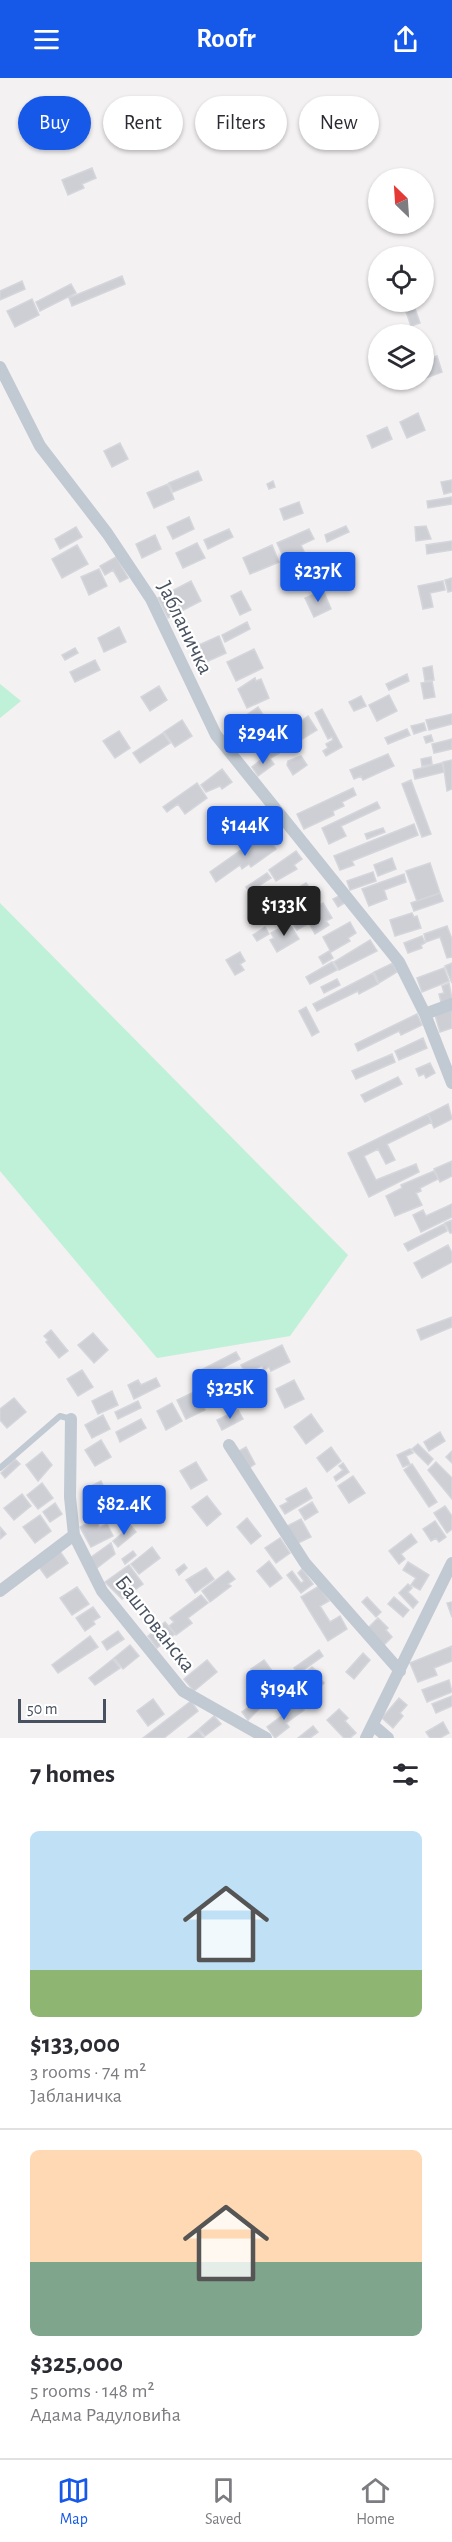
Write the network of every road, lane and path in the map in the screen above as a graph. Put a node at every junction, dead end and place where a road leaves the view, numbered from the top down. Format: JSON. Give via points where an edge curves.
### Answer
{"nodes":[{"id":1,"x":0,"y":368,"type":"edge"},
{"id":2,"x":452,"y":1004,"type":"edge"},
{"id":3,"x":425,"y":1014,"type":"junction"},
{"id":4,"x":452,"y":1083,"type":"edge"},
{"id":5,"x":71,"y":1419,"type":"joint"},
{"id":6,"x":229,"y":1445,"type":"dead end"},
{"id":7,"x":0,"y":1468,"type":"edge"},
{"id":8,"x":74,"y":1535,"type":"junction"},
{"id":9,"x":452,"y":1563,"type":"edge"},
{"id":10,"x":0,"y":1591,"type":"edge"},
{"id":11,"x":400,"y":1671,"type":"junction"},
{"id":12,"x":373,"y":1725,"type":"junction"},
{"id":13,"x":266,"y":1738,"type":"edge"},
{"id":14,"x":366,"y":1738,"type":"edge"},
{"id":15,"x":388,"y":1738,"type":"edge"}],
"edges":[{"from":1,"to":3,"type":"street","name":"Јабланичка","via":[[40,446],[107,533],[151,599],[216,735],[399,962]]},
{"from":2,"to":3,"type":"street"},
{"from":3,"to":4,"type":"street","name":"Јабланичка"},
{"from":5,"to":7,"type":"lane","via":[[60,1416]]},
{"from":5,"to":8,"type":"street","name":"Баштованска","via":[[70,1497]]},
{"from":6,"to":11,"type":"street","via":[[305,1563]]},
{"from":8,"to":10,"type":"street"},
{"from":8,"to":13,"type":"street","name":"Баштованска","via":[[102,1591],[174,1682]]},
{"from":9,"to":11,"type":"street"},
{"from":11,"to":12,"type":"street"},
{"from":12,"to":14,"type":"street"},
{"from":12,"to":15,"type":"street"}]}
